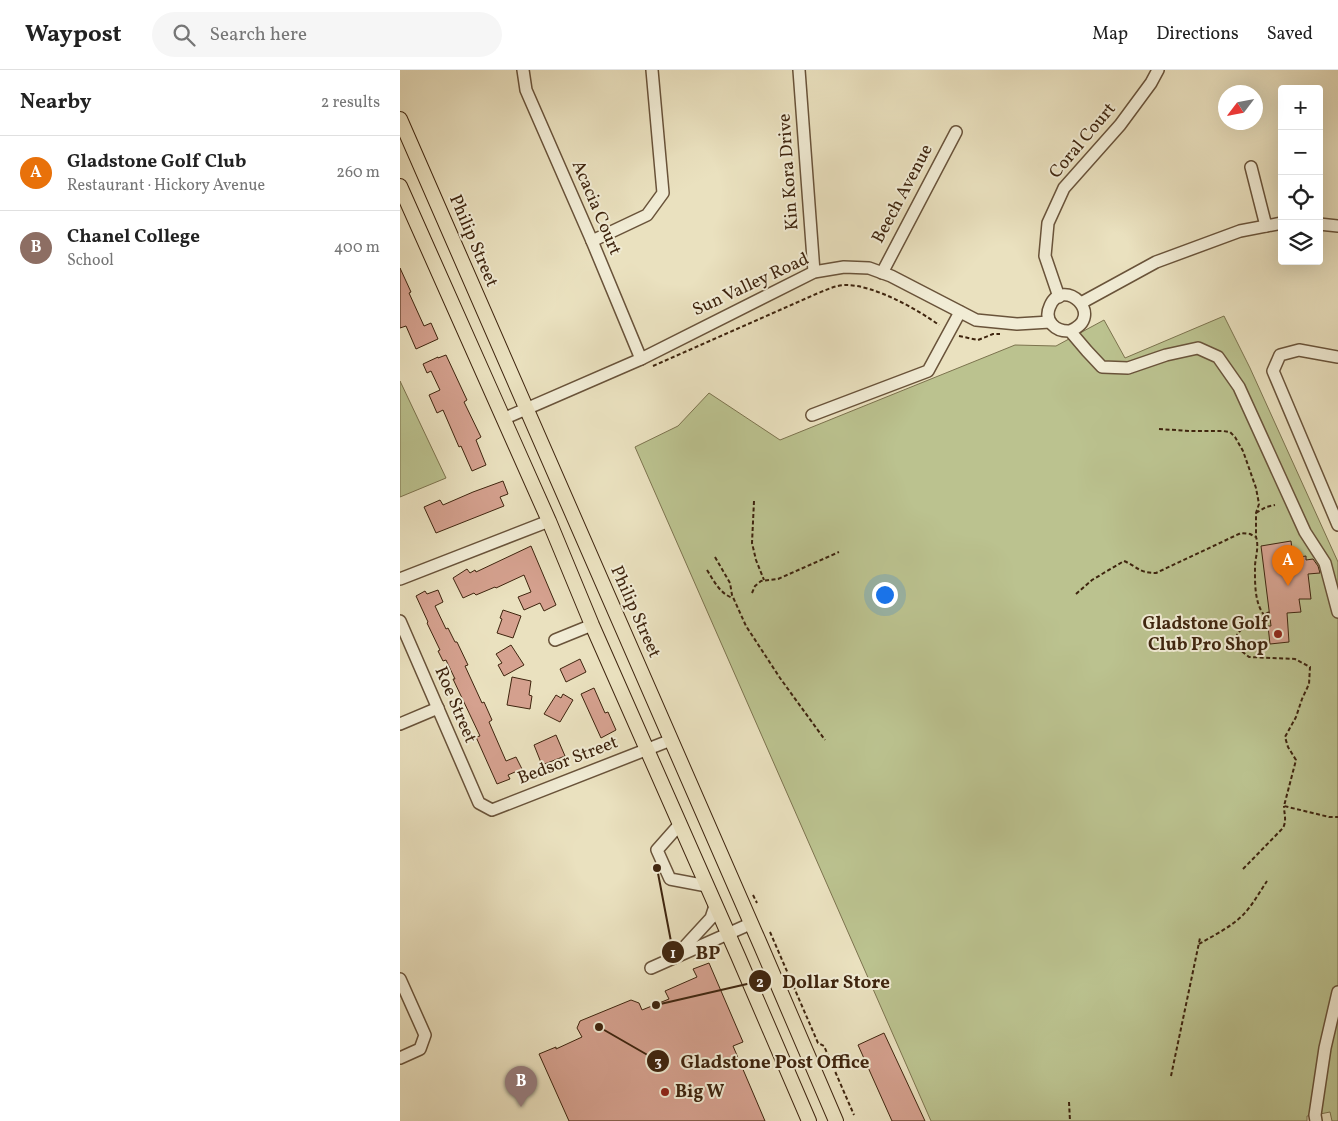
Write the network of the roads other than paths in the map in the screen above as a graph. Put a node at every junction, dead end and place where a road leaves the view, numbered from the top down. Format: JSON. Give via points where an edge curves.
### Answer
{"nodes":[{"id":1,"x":523,"y":70,"type":"edge"},
{"id":2,"x":652,"y":70,"type":"edge"},
{"id":3,"x":799,"y":70,"type":"edge"},
{"id":4,"x":1158,"y":70,"type":"edge"},
{"id":5,"x":400,"y":119,"type":"edge"},
{"id":6,"x":956,"y":132,"type":"dead end"},
{"id":7,"x":1251,"y":167,"type":"dead end"},
{"id":8,"x":400,"y":186,"type":"edge"},
{"id":9,"x":1278,"y":224,"type":"edge"},
{"id":10,"x":1323,"y":224,"type":"edge"},
{"id":11,"x":1266,"y":226,"type":"junction"},
{"id":12,"x":1338,"y":226,"type":"edge"},
{"id":13,"x":592,"y":241,"type":"junction"},
{"id":14,"x":814,"y":272,"type":"junction"},
{"id":15,"x":882,"y":273,"type":"junction"},
{"id":16,"x":1059,"y":297,"type":"junction"},
{"id":17,"x":1081,"y":303,"type":"junction"},
{"id":18,"x":960,"y":312,"type":"junction"},
{"id":19,"x":1050,"y":322,"type":"junction"},
{"id":20,"x":1070,"y":331,"type":"junction"},
{"id":21,"x":1338,"y":358,"type":"edge"},
{"id":22,"x":641,"y":359,"type":"junction"},
{"id":23,"x":525,"y":408,"type":"junction"},
{"id":24,"x":812,"y":415,"type":"dead end"},
{"id":25,"x":503,"y":418,"type":"junction"},
{"id":26,"x":549,"y":521,"type":"junction"},
{"id":27,"x":1338,"y":525,"type":"edge"},
{"id":28,"x":400,"y":579,"type":"edge"},
{"id":29,"x":1338,"y":612,"type":"edge"},
{"id":30,"x":400,"y":621,"type":"edge"},
{"id":31,"x":592,"y":624,"type":"junction"},
{"id":32,"x":555,"y":640,"type":"dead end"},
{"id":33,"x":438,"y":708,"type":"junction"},
{"id":34,"x":400,"y":724,"type":"edge"},
{"id":35,"x":671,"y":740,"type":"junction"},
{"id":36,"x":647,"y":750,"type":"junction"},
{"id":37,"x":479,"y":803,"type":"joint"},
{"id":38,"x":680,"y":824,"type":"junction"},
{"id":39,"x":707,"y":886,"type":"junction"},
{"id":40,"x":716,"y":906,"type":"junction"},
{"id":41,"x":750,"y":924,"type":"junction"},
{"id":42,"x":728,"y":934,"type":"junction"},
{"id":43,"x":674,"y":958,"type":"junction"},
{"id":44,"x":651,"y":968,"type":"dead end"},
{"id":45,"x":400,"y":979,"type":"edge"},
{"id":46,"x":1338,"y":992,"type":"edge"},
{"id":47,"x":400,"y":1058,"type":"edge"},
{"id":48,"x":809,"y":1121,"type":"edge"},
{"id":49,"x":836,"y":1121,"type":"edge"},
{"id":50,"x":1316,"y":1121,"type":"edge"}],
"edges":[{"from":1,"to":13,"type":"street","name":"Acacia Court","via":[[526,90]]},
{"from":2,"to":13,"type":"street","via":[[663,193],[647,215]]},
{"from":3,"to":14,"type":"street","name":"Kin Kora Drive"},
{"from":4,"to":16,"type":"street","name":"Coral Court","via":[[1120,125],[1064,188],[1048,223],[1045,256]]},
{"from":5,"to":23,"type":"main road","name":"Philip Street"},
{"from":6,"to":15,"type":"street","name":"Beech Avenue"},
{"from":7,"to":11,"type":"street"},
{"from":8,"to":25,"type":"main road"},
{"from":9,"to":11,"type":"street"},
{"from":10,"to":12,"type":"street"},
{"from":11,"to":17,"type":"street","via":[[1240,231],[1156,262]]},
{"from":13,"to":22,"type":"street","name":"Acacia Court"},
{"from":14,"to":15,"type":"street","name":"Sun Valley Road","via":[[844,267],[868,268]]},
{"from":14,"to":22,"type":"street","name":"Sun Valley Road"},
{"from":15,"to":18,"type":"street","name":"Sun Valley Road"},
{"from":16,"to":17,"type":"street","via":[[1071,296]]},
{"from":16,"to":19,"type":"street","via":[[1049,308]]},
{"from":17,"to":20,"type":"street","via":[[1084,317],[1081,324]]},
{"from":18,"to":19,"type":"street","name":"Sun Valley Road","via":[[976,320],[1017,324]]},
{"from":18,"to":24,"type":"street","via":[[928,371]]},
{"from":19,"to":20,"type":"street","via":[[1059,330]]},
{"from":20,"to":29,"type":"street","via":[[1102,367],[1128,368],[1198,348],[1218,358],[1239,387],[1305,532],[1324,563]]},
{"from":21,"to":27,"type":"street","via":[[1299,350],[1280,355],[1273,371]]},
{"from":22,"to":23,"type":"street","name":"Sun Valley Road"},
{"from":23,"to":25,"type":"street","name":"Sun Valley Road"},
{"from":23,"to":35,"type":"main road","name":"Philip Street"},
{"from":25,"to":26,"type":"main road"},
{"from":26,"to":28,"type":"street"},
{"from":26,"to":31,"type":"main road"},
{"from":30,"to":33,"type":"street","name":"Roe Street"},
{"from":31,"to":32,"type":"street"},
{"from":31,"to":36,"type":"main road"},
{"from":33,"to":34,"type":"street"},
{"from":33,"to":37,"type":"street","name":"Roe Street"},
{"from":35,"to":36,"type":"street","name":"Bedsor Street"},
{"from":35,"to":41,"type":"main road","name":"Philip Street"},
{"from":36,"to":37,"type":"street","name":"Bedsor Street","via":[[492,810]]},
{"from":36,"to":38,"type":"main road"},
{"from":38,"to":39,"type":"main road"},
{"from":38,"to":39,"type":"street","via":[[657,850],[660,857],[670,879]]},
{"from":39,"to":40,"type":"main road"},
{"from":40,"to":42,"type":"main road"},
{"from":40,"to":43,"type":"street","via":[[711,918]]},
{"from":41,"to":42,"type":"street"},
{"from":41,"to":49,"type":"main road","name":"Philip Street"},
{"from":42,"to":43,"type":"street"},
{"from":42,"to":48,"type":"main road"},
{"from":43,"to":44,"type":"street"},
{"from":45,"to":47,"type":"street","via":[[425,1035],[420,1049]]},
{"from":46,"to":50,"type":"street","via":[[1325,1048]]}]}
